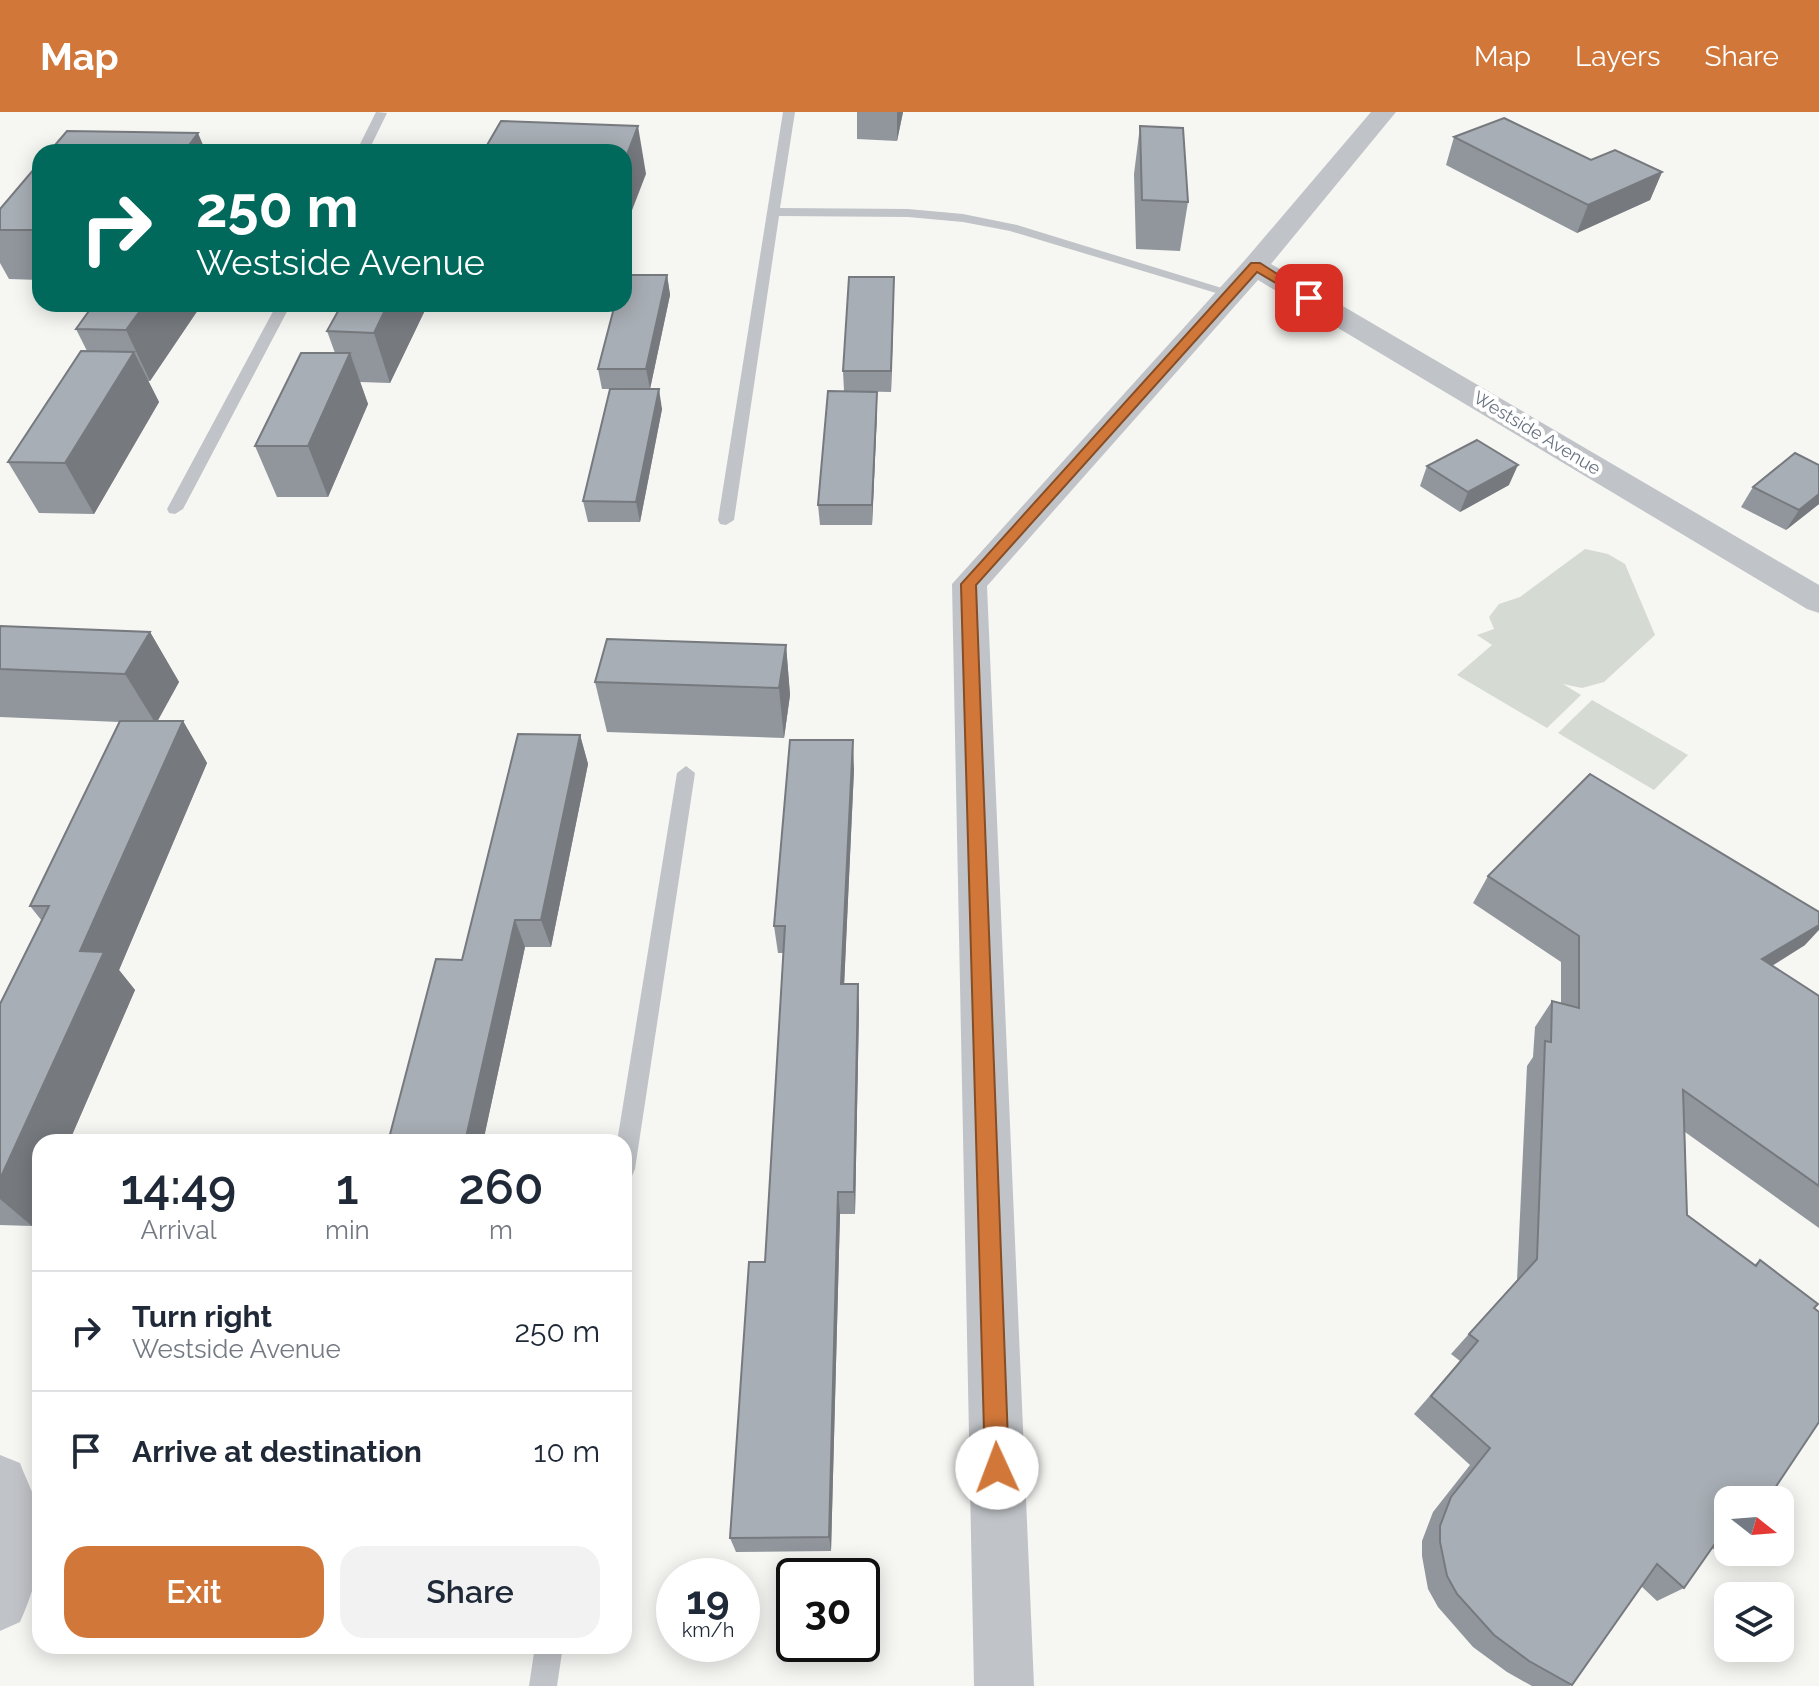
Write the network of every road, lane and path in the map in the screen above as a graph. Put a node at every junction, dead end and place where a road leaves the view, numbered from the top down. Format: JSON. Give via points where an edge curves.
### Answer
{"nodes":[{"id":1,"x":789,"y":112,"type":"edge"},
{"id":2,"x":1384,"y":112,"type":"edge"},
{"id":3,"x":381,"y":113,"type":"edge"},
{"id":4,"x":366,"y":144,"type":"edge"},
{"id":5,"x":774,"y":212,"type":"junction"},
{"id":6,"x":1243,"y":279,"type":"junction"},
{"id":7,"x":280,"y":312,"type":"edge"},
{"id":8,"x":175,"y":509,"type":"dead end"},
{"id":9,"x":726,"y":520,"type":"dead end"},
{"id":10,"x":1819,"y":601,"type":"edge"},
{"id":11,"x":686,"y":773,"type":"dead end"},
{"id":12,"x":629,"y":1134,"type":"edge"},
{"id":13,"x":0,"y":1483,"type":"edge"},
{"id":14,"x":0,"y":1602,"type":"edge"},
{"id":15,"x":548,"y":1654,"type":"edge"},
{"id":16,"x":543,"y":1686,"type":"edge"},
{"id":17,"x":1004,"y":1686,"type":"edge"}],
"edges":[{"from":1,"to":5,"type":"lane"},
{"from":2,"to":6,"type":"street"},
{"from":3,"to":4,"type":"lane"},
{"from":5,"to":6,"type":"lane","via":[[963,218]]},
{"from":5,"to":9,"type":"lane"},
{"from":6,"to":10,"type":"street","name":"Westside Avenue"},
{"from":6,"to":17,"type":"street","via":[[969,584]]},
{"from":7,"to":8,"type":"lane"},
{"from":11,"to":12,"type":"lane"},
{"from":13,"to":14,"type":"street","via":[[19,1536]]},
{"from":15,"to":16,"type":"lane"}]}
